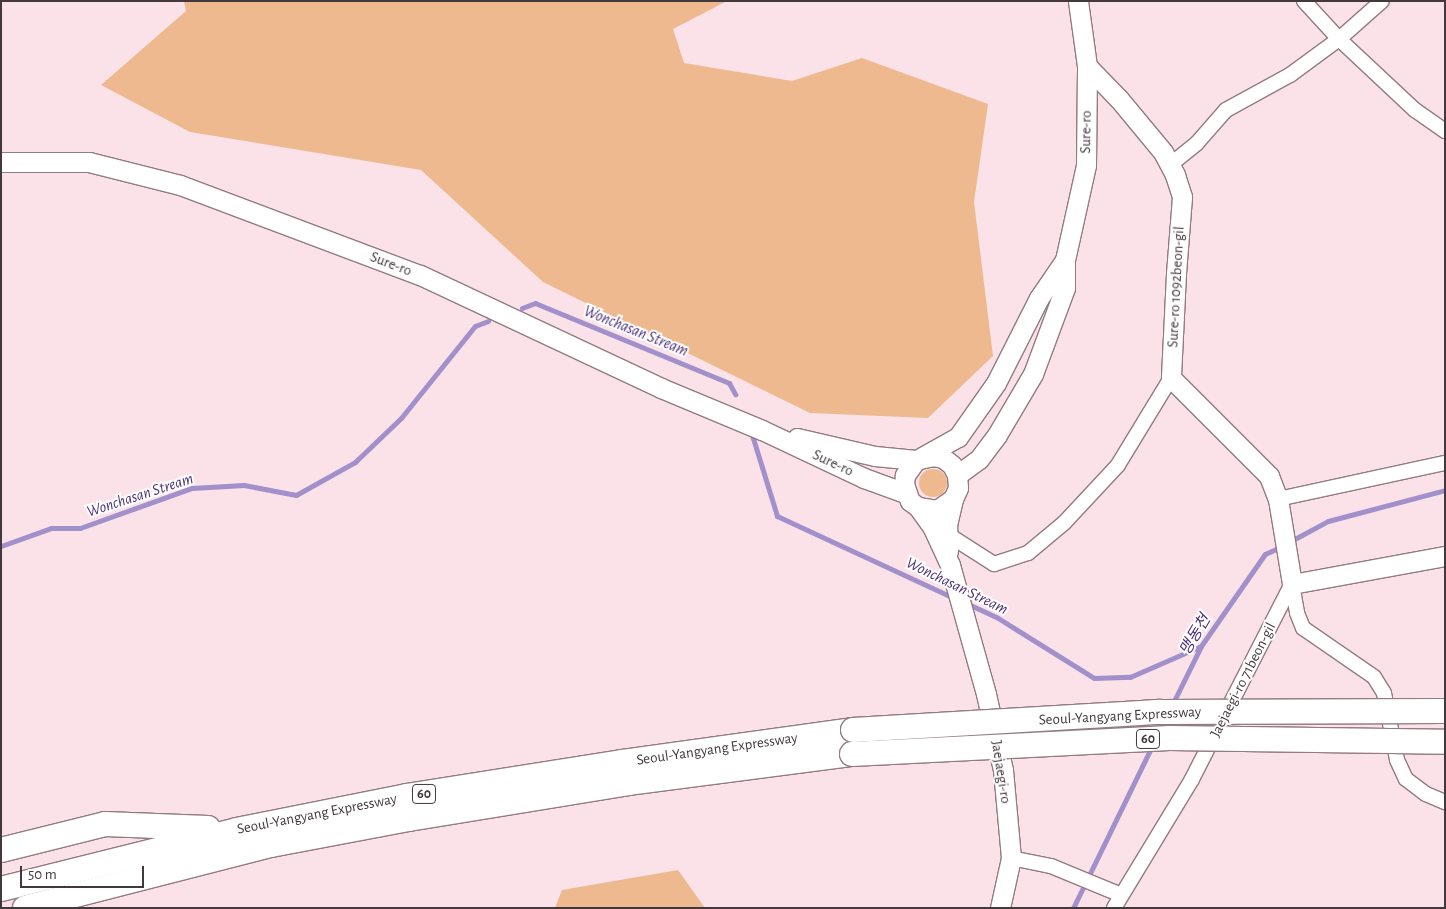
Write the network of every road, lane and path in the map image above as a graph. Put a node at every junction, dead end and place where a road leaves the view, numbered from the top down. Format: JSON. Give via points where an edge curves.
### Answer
{"nodes":[{"id":1,"x":1078,"y":1,"type":"edge"},
{"id":2,"x":1304,"y":1,"type":"edge"},
{"id":3,"x":1382,"y":1,"type":"edge"},
{"id":4,"x":1339,"y":39,"type":"junction"},
{"id":5,"x":1087,"y":66,"type":"junction"},
{"id":6,"x":1445,"y":131,"type":"edge"},
{"id":7,"x":1,"y":162,"type":"edge"},
{"id":8,"x":1170,"y":166,"type":"junction"},
{"id":9,"x":1065,"y":260,"type":"junction"},
{"id":10,"x":1171,"y":378,"type":"junction"},
{"id":11,"x":762,"y":430,"type":"junction"},
{"id":12,"x":919,"y":459,"type":"junction"},
{"id":13,"x":1445,"y":463,"type":"edge"},
{"id":14,"x":957,"y":475,"type":"junction"},
{"id":15,"x":905,"y":493,"type":"junction"},
{"id":16,"x":1278,"y":499,"type":"junction"},
{"id":17,"x":953,"y":500,"type":"junction"},
{"id":18,"x":918,"y":507,"type":"junction"},
{"id":19,"x":947,"y":534,"type":"junction"},
{"id":20,"x":1445,"y":556,"type":"edge"},
{"id":21,"x":950,"y":565,"type":"junction"},
{"id":22,"x":1292,"y":584,"type":"junction"},
{"id":23,"x":1445,"y":710,"type":"edge"},
{"id":24,"x":1445,"y":742,"type":"edge"},
{"id":25,"x":1445,"y":802,"type":"edge"},
{"id":26,"x":237,"y":830,"type":"junction"},
{"id":27,"x":1,"y":850,"type":"edge"},
{"id":28,"x":1011,"y":858,"type":"junction"},
{"id":29,"x":1,"y":889,"type":"edge"},
{"id":30,"x":1121,"y":894,"type":"junction"},
{"id":31,"x":25,"y":908,"type":"edge"},
{"id":32,"x":1000,"y":908,"type":"edge"},
{"id":33,"x":1114,"y":908,"type":"edge"}],
"edges":[{"from":1,"to":5,"type":"main road","name":"Sure-ro"},
{"from":2,"to":4,"type":"street"},
{"from":3,"to":4,"type":"street"},
{"from":4,"to":6,"type":"street","via":[[1415,110]]},
{"from":4,"to":8,"type":"street","via":[[1290,75],[1226,110]]},
{"from":5,"to":8,"type":"main road","name":"Sure-ro 1092beon-gil","via":[[1163,152]]},
{"from":5,"to":9,"type":"main road","name":"Sure-ro","via":[[1086,166]]},
{"from":7,"to":11,"type":"main road","name":"Sure-ro","via":[[88,162],[180,185],[420,275],[661,388]]},
{"from":8,"to":10,"type":"main road","name":"Sure-ro 1092beon-gil","via":[[1182,197]]},
{"from":9,"to":12,"type":"main road","name":"Sure-ro","via":[[1039,298],[996,383],[958,437]]},
{"from":9,"to":14,"type":"main road","name":"Sure-ro","via":[[1065,288],[1033,374],[979,459]]},
{"from":10,"to":16,"type":"main road","via":[[1269,476]]},
{"from":10,"to":19,"type":"street","via":[[1118,465],[1064,523],[1028,553],[994,564]]},
{"from":11,"to":12,"type":"main road","name":"Sure-ro","via":[[875,456]]},
{"from":11,"to":15,"type":"main road","name":"Sure-ro","via":[[864,478]]},
{"from":12,"to":14,"type":"main road","via":[[943,458]]},
{"from":12,"to":15,"type":"main road","via":[[905,475]]},
{"from":13,"to":16,"type":"street"},
{"from":14,"to":17,"type":"main road","via":[[958,488]]},
{"from":15,"to":18,"type":"main road"},
{"from":16,"to":22,"type":"main road"},
{"from":17,"to":18,"type":"main road","via":[[937,510]]},
{"from":17,"to":19,"type":"main road"},
{"from":18,"to":21,"type":"main road","via":[[932,526]]},
{"from":19,"to":21,"type":"main road"},
{"from":20,"to":22,"type":"main road"},
{"from":21,"to":28,"type":"main road","name":"Jaejaegi-ro","via":[[986,694],[1003,770]]},
{"from":22,"to":25,"type":"street","via":[[1303,628],[1374,677],[1384,693],[1397,760],[1406,779],[1426,794]]},
{"from":22,"to":30,"type":"street","name":"Jaejaegi-ro 71beon-gil","via":[[1192,779]]},
{"from":23,"to":26,"type":"highway","name":"Seoul-Yangyang Expressway","number":"60","bridge":true,"via":[[1160,712],[853,730],[407,796]]},
{"from":24,"to":31,"type":"highway","name":"Seoul-Yangyang Expressway","number":"60","bridge":true,"via":[[1170,738],[852,754],[628,783],[409,819],[271,845]]},
{"from":26,"to":27,"type":"highway","via":[[105,824]]},
{"from":26,"to":29,"type":"highway","name":"Seoul-Yangyang Expressway","number":"60"},
{"from":28,"to":30,"type":"street","via":[[1051,866]]},
{"from":28,"to":32,"type":"main road","name":"Jaejaegi-ro"},
{"from":30,"to":33,"type":"street","name":"Jaejaegi-ro 71beon-gil"}]}
